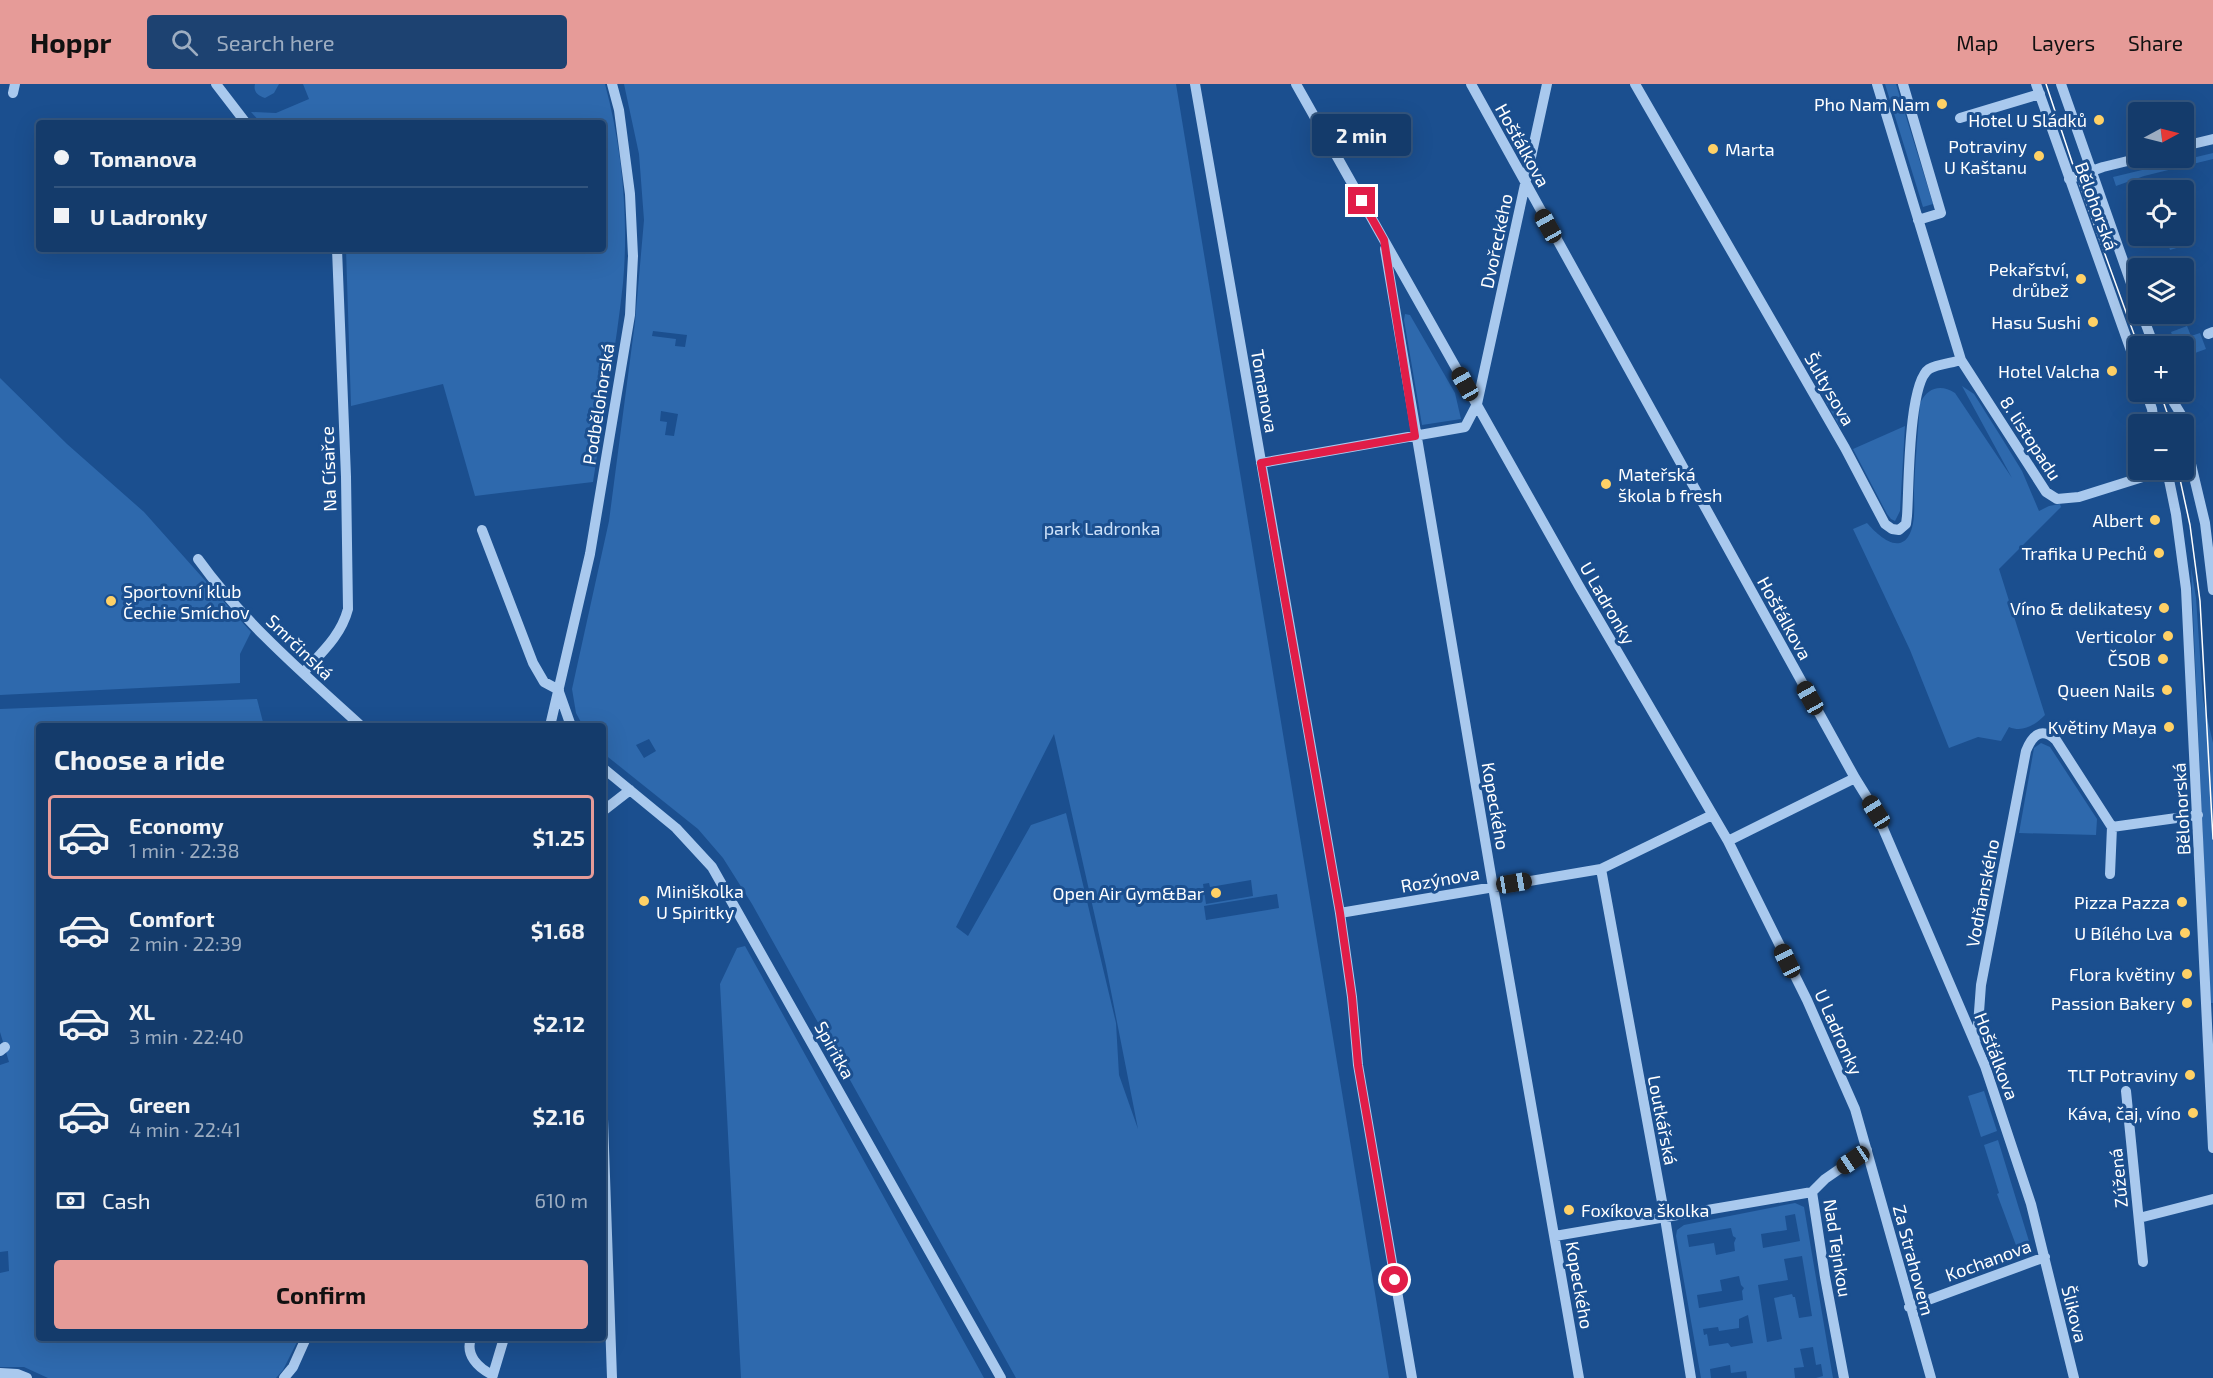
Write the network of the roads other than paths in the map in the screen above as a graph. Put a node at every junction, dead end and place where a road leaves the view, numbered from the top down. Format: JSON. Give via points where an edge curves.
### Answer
{"nodes":[{"id":1,"x":216,"y":84,"type":"edge"},
{"id":2,"x":612,"y":84,"type":"edge"},
{"id":3,"x":1195,"y":84,"type":"edge"},
{"id":4,"x":1296,"y":84,"type":"edge"},
{"id":5,"x":1471,"y":84,"type":"edge"},
{"id":6,"x":1547,"y":84,"type":"edge"},
{"id":7,"x":1635,"y":84,"type":"edge"},
{"id":8,"x":1877,"y":84,"type":"edge"},
{"id":9,"x":1903,"y":84,"type":"edge"},
{"id":10,"x":2061,"y":84,"type":"edge"},
{"id":11,"x":2038,"y":89,"type":"edge"},
{"id":12,"x":1960,"y":118,"type":"dead end"},
{"id":13,"x":244,"y":120,"type":"edge"},
{"id":14,"x":2213,"y":139,"type":"edge"},
{"id":15,"x":2194,"y":144,"type":"edge"},
{"id":16,"x":2128,"y":161,"type":"edge"},
{"id":17,"x":2091,"y":171,"type":"junction"},
{"id":18,"x":2069,"y":179,"type":"junction"},
{"id":19,"x":1525,"y":184,"type":"junction"},
{"id":20,"x":1918,"y":220,"type":"junction"},
{"id":21,"x":1384,"y":240,"type":"junction"},
{"id":22,"x":337,"y":252,"type":"edge"},
{"id":23,"x":2128,"y":275,"type":"edge"},
{"id":24,"x":2128,"y":343,"type":"edge"},
{"id":25,"x":1961,"y":360,"type":"junction"},
{"id":26,"x":2174,"y":402,"type":"edge"},
{"id":27,"x":1477,"y":404,"type":"junction"},
{"id":28,"x":1415,"y":436,"type":"junction"},
{"id":29,"x":1261,"y":463,"type":"junction"},
{"id":30,"x":2134,"y":480,"type":"edge"},
{"id":31,"x":2168,"y":480,"type":"edge"},
{"id":32,"x":482,"y":530,"type":"dead end"},
{"id":33,"x":198,"y":559,"type":"dead end"},
{"id":34,"x":2213,"y":590,"type":"edge"},
{"id":35,"x":303,"y":673,"type":"junction"},
{"id":36,"x":559,"y":690,"type":"junction"},
{"id":37,"x":358,"y":723,"type":"edge"},
{"id":38,"x":551,"y":723,"type":"edge"},
{"id":39,"x":570,"y":723,"type":"edge"},
{"id":40,"x":606,"y":770,"type":"edge"},
{"id":41,"x":1855,"y":778,"type":"junction"},
{"id":42,"x":630,"y":790,"type":"junction"},
{"id":43,"x":606,"y":809,"type":"edge"},
{"id":44,"x":2198,"y":814,"type":"junction"},
{"id":45,"x":1712,"y":815,"type":"junction"},
{"id":46,"x":2112,"y":827,"type":"junction"},
{"id":47,"x":1728,"y":841,"type":"junction"},
{"id":48,"x":1601,"y":869,"type":"junction"},
{"id":49,"x":2110,"y":874,"type":"dead end"},
{"id":50,"x":1493,"y":887,"type":"junction"},
{"id":51,"x":1340,"y":913,"type":"junction"},
{"id":52,"x":1977,"y":1043,"type":"junction"},
{"id":53,"x":2126,"y":1091,"type":"dead end"},
{"id":54,"x":2213,"y":1148,"type":"edge"},
{"id":55,"x":1867,"y":1150,"type":"junction"},
{"id":56,"x":1812,"y":1192,"type":"junction"},
{"id":57,"x":2213,"y":1199,"type":"edge"},
{"id":58,"x":606,"y":1205,"type":"edge"},
{"id":59,"x":1665,"y":1218,"type":"junction"},
{"id":60,"x":2139,"y":1218,"type":"junction"},
{"id":61,"x":1555,"y":1236,"type":"junction"},
{"id":62,"x":2045,"y":1257,"type":"junction"},
{"id":63,"x":2143,"y":1262,"type":"dead end"},
{"id":64,"x":1909,"y":1307,"type":"junction"},
{"id":65,"x":305,"y":1341,"type":"edge"},
{"id":66,"x":470,"y":1341,"type":"edge"},
{"id":67,"x":503,"y":1341,"type":"edge"},
{"id":68,"x":0,"y":1373,"type":"edge"},
{"id":69,"x":492,"y":1377,"type":"edge"},
{"id":70,"x":27,"y":1378,"type":"edge"},
{"id":71,"x":285,"y":1378,"type":"edge"},
{"id":72,"x":612,"y":1378,"type":"edge"},
{"id":73,"x":1001,"y":1378,"type":"edge"},
{"id":74,"x":1412,"y":1378,"type":"edge"},
{"id":75,"x":1579,"y":1378,"type":"edge"},
{"id":76,"x":1691,"y":1378,"type":"edge"},
{"id":77,"x":1844,"y":1378,"type":"edge"},
{"id":78,"x":1931,"y":1378,"type":"edge"},
{"id":79,"x":2074,"y":1378,"type":"edge"}],
"edges":[{"from":1,"to":13,"type":"street"},
{"from":2,"to":36,"type":"street","name":"Podbělohorská","via":[[630,194],[630,315],[590,554]]},
{"from":3,"to":29,"type":"street","name":"Tomanova"},
{"from":4,"to":21,"type":"street","name":"U Ladronky"},
{"from":5,"to":19,"type":"street","name":"Hošťálkova"},
{"from":6,"to":19,"type":"street","name":"Dvořeckého"},
{"from":7,"to":25,"type":"street","name":"Šultysova","via":[[1885,524],[1892,529],[1899,530],[1906,524],[1915,396],[1920,381],[1929,369]]},
{"from":8,"to":20,"type":"street","name":"8. listopadu"},
{"from":9,"to":20,"type":"street","via":[[1941,213]]},
{"from":10,"to":17,"type":"street","name":"Bělohorská"},
{"from":11,"to":12,"type":"street"},
{"from":11,"to":18,"type":"street","name":"Bělohorská"},
{"from":14,"to":15,"type":"street"},
{"from":16,"to":17,"type":"street"},
{"from":17,"to":18,"type":"street"},
{"from":17,"to":23,"type":"street","name":"Bělohorská"},
{"from":18,"to":24,"type":"street","name":"Bělohorská"},
{"from":19,"to":27,"type":"street","name":"Dvořeckého"},
{"from":19,"to":41,"type":"street","name":"Hošťálkova"},
{"from":20,"to":25,"type":"street","name":"8. listopadu"},
{"from":21,"to":27,"type":"street","name":"U Ladronky"},
{"from":21,"to":28,"type":"street","name":"Kopeckého"},
{"from":22,"to":35,"type":"street","name":"Na Císařce","via":[[348,609],[338,634]]},
{"from":25,"to":30,"type":"street","name":"8. listopadu","via":[[2051,496],[2079,497]]},
{"from":26,"to":34,"type":"street","via":[[2189,437]]},
{"from":27,"to":28,"type":"street","via":[[1465,427]]},
{"from":27,"to":45,"type":"street","name":"U Ladronky"},
{"from":28,"to":29,"type":"street"},
{"from":28,"to":50,"type":"street","name":"Kopeckého"},
{"from":29,"to":51,"type":"street","name":"Tomanova"},
{"from":31,"to":44,"type":"street","name":"Bělohorská","via":[[2186,589]]},
{"from":32,"to":36,"type":"street","via":[[534,663],[544,682]]},
{"from":33,"to":35,"type":"street","name":"Smrčinská","via":[[220,590]]},
{"from":35,"to":37,"type":"street","name":"Smrčinská"},
{"from":36,"to":38,"type":"street","name":"Podbělohorská"},
{"from":36,"to":39,"type":"street"},
{"from":40,"to":42,"type":"street","name":"Spiritka"},
{"from":41,"to":47,"type":"street"},
{"from":41,"to":52,"type":"street","name":"Hošťálkova","via":[[1876,812]]},
{"from":42,"to":43,"type":"street"},
{"from":42,"to":73,"type":"street","name":"Spiritka","via":[[676,828],[712,867]]},
{"from":44,"to":46,"type":"street"},
{"from":44,"to":54,"type":"street","name":"Bělohorská"},
{"from":45,"to":47,"type":"street","name":"U Ladronky"},
{"from":45,"to":48,"type":"street","name":"Rozýnova"},
{"from":46,"to":49,"type":"street"},
{"from":46,"to":52,"type":"street","name":"Vodňanského","via":[[2051,735],[2032,737],[2026,751],[1981,985]]},
{"from":47,"to":55,"type":"street","name":"U Ladronky","via":[[1807,1000],[1855,1108]]},
{"from":48,"to":50,"type":"street","name":"Rozýnova"},
{"from":48,"to":59,"type":"street","name":"Loutkářská"},
{"from":50,"to":51,"type":"street","name":"Rozýnova"},
{"from":50,"to":61,"type":"street","name":"Kopeckého"},
{"from":51,"to":74,"type":"street","name":"Tomanova","via":[[1358,1065]]},
{"from":52,"to":62,"type":"street","name":"Hošťálkova"},
{"from":53,"to":60,"type":"street","name":"Zúžená"},
{"from":55,"to":56,"type":"street","name":"Nad Tejnkou"},
{"from":55,"to":64,"type":"street","name":"Za Strahovem"},
{"from":56,"to":59,"type":"street"},
{"from":56,"to":77,"type":"street","name":"Nad Tejnkou"},
{"from":57,"to":60,"type":"street"},
{"from":58,"to":72,"type":"street"},
{"from":59,"to":61,"type":"street"},
{"from":59,"to":76,"type":"street","name":"Loutkářská"},
{"from":60,"to":63,"type":"street","name":"Zúžená"},
{"from":61,"to":75,"type":"street","name":"Kopeckého"},
{"from":62,"to":64,"type":"street","name":"Kochanova"},
{"from":62,"to":79,"type":"street","name":"Šlikova"},
{"from":64,"to":78,"type":"street","name":"Za Strahovem"},
{"from":65,"to":71,"type":"street"},
{"from":66,"to":69,"type":"street","via":[[471,1356]]},
{"from":67,"to":69,"type":"street"},
{"from":68,"to":70,"type":"street"}]}
